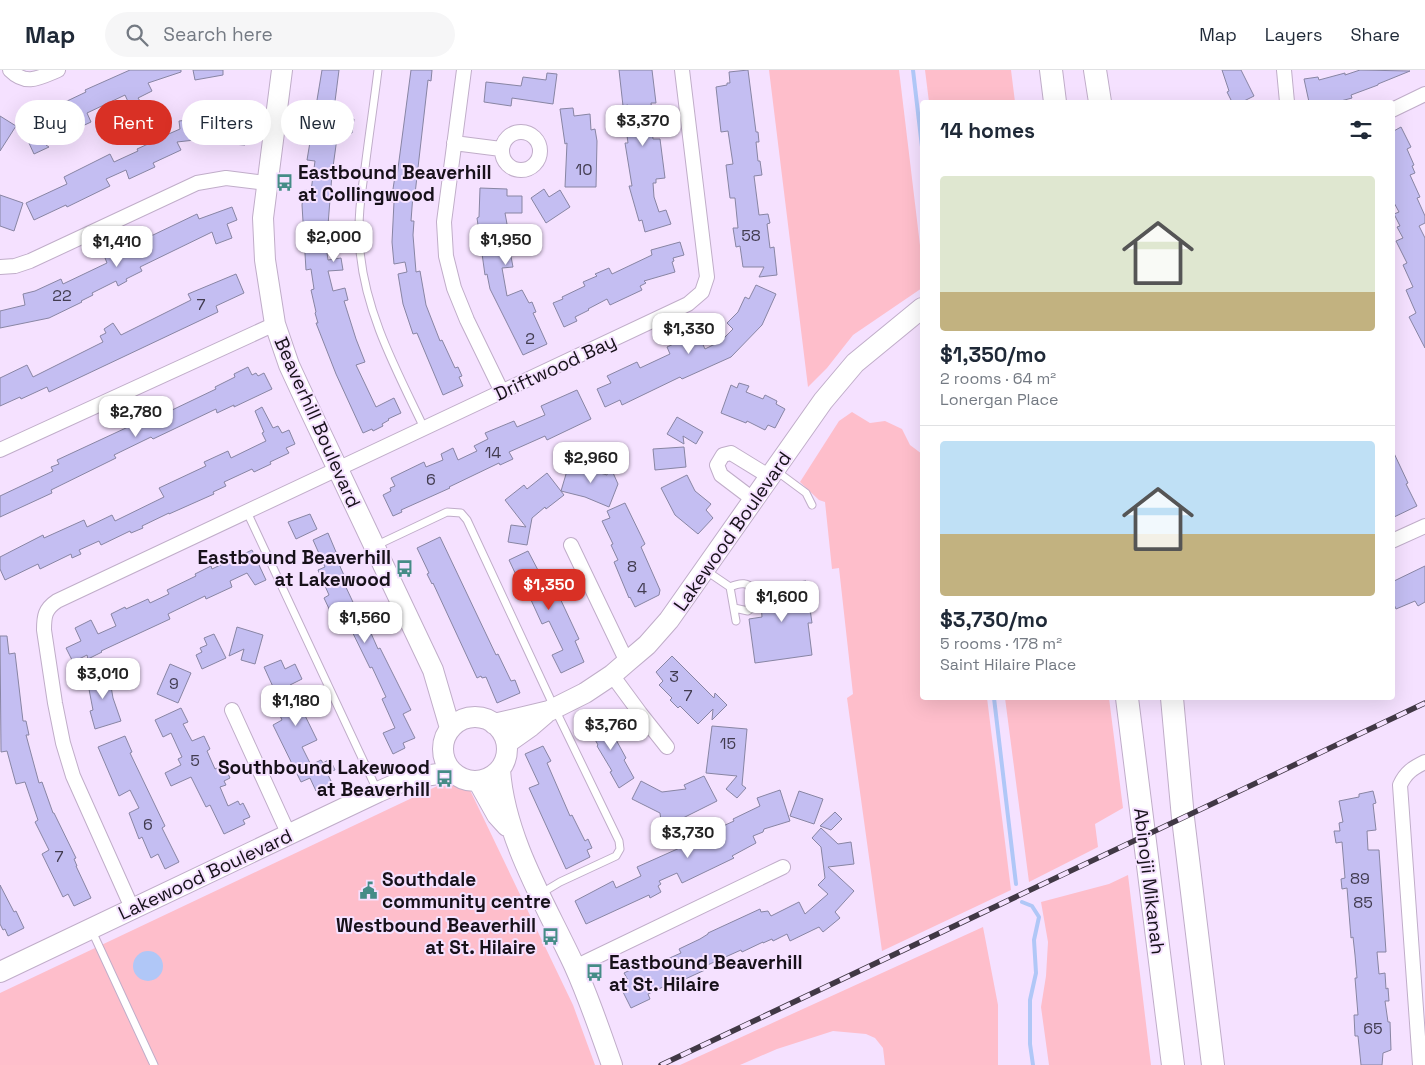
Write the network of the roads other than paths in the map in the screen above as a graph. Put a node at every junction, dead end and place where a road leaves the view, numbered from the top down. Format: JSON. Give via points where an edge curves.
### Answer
{"nodes":[{"id":1,"x":10,"y":70,"type":"edge"},
{"id":2,"x":58,"y":70,"type":"edge"},
{"id":3,"x":282,"y":70,"type":"edge"},
{"id":4,"x":378,"y":70,"type":"edge"},
{"id":5,"x":464,"y":70,"type":"edge"},
{"id":6,"x":682,"y":70,"type":"edge"},
{"id":7,"x":1051,"y":70,"type":"edge"},
{"id":8,"x":1096,"y":70,"type":"edge"},
{"id":9,"x":1284,"y":70,"type":"edge"},
{"id":10,"x":1425,"y":94,"type":"edge"},
{"id":11,"x":1054,"y":100,"type":"edge"},
{"id":12,"x":1100,"y":100,"type":"edge"},
{"id":13,"x":1287,"y":100,"type":"edge"},
{"id":14,"x":1395,"y":109,"type":"edge"},
{"id":15,"x":454,"y":143,"type":"junction"},
{"id":16,"x":502,"y":149,"type":"dead end"},
{"id":17,"x":266,"y":183,"type":"junction"},
{"id":18,"x":0,"y":266,"type":"edge"},
{"id":19,"x":920,"y":310,"type":"edge"},
{"id":20,"x":920,"y":320,"type":"edge"},
{"id":21,"x":275,"y":324,"type":"junction"},
{"id":22,"x":896,"y":329,"type":"junction"},
{"id":23,"x":502,"y":392,"type":"junction"},
{"id":24,"x":424,"y":428,"type":"junction"},
{"id":25,"x":0,"y":450,"type":"edge"},
{"id":26,"x":337,"y":469,"type":"junction"},
{"id":27,"x":772,"y":474,"type":"junction"},
{"id":28,"x":754,"y":500,"type":"junction"},
{"id":29,"x":812,"y":505,"type":"dead end"},
{"id":30,"x":247,"y":512,"type":"junction"},
{"id":31,"x":1425,"y":526,"type":"edge"},
{"id":32,"x":1395,"y":541,"type":"edge"},
{"id":33,"x":374,"y":546,"type":"junction"},
{"id":34,"x":571,"y":546,"type":"dead end"},
{"id":35,"x":705,"y":570,"type":"junction"},
{"id":36,"x":730,"y":587,"type":"junction"},
{"id":37,"x":734,"y":608,"type":"junction"},
{"id":38,"x":736,"y":621,"type":"dead end"},
{"id":39,"x":620,"y":668,"type":"junction"},
{"id":40,"x":433,"y":670,"type":"junction"},
{"id":41,"x":1127,"y":700,"type":"edge"},
{"id":42,"x":1172,"y":700,"type":"edge"},
{"id":43,"x":232,"y":710,"type":"dead end"},
{"id":44,"x":552,"y":710,"type":"junction"},
{"id":45,"x":470,"y":717,"type":"junction"},
{"id":46,"x":494,"y":724,"type":"junction"},
{"id":47,"x":450,"y":728,"type":"junction"},
{"id":48,"x":506,"y":743,"type":"junction"},
{"id":49,"x":668,"y":747,"type":"dead end"},
{"id":50,"x":442,"y":749,"type":"junction"},
{"id":51,"x":1425,"y":762,"type":"edge"},
{"id":52,"x":500,"y":770,"type":"junction"},
{"id":53,"x":452,"y":772,"type":"junction"},
{"id":54,"x":410,"y":778,"type":"junction"},
{"id":55,"x":478,"y":781,"type":"junction"},
{"id":56,"x":378,"y":792,"type":"junction"},
{"id":57,"x":513,"y":834,"type":"junction"},
{"id":58,"x":289,"y":835,"type":"junction"},
{"id":59,"x":783,"y":867,"type":"dead end"},
{"id":60,"x":540,"y":894,"type":"junction"},
{"id":61,"x":132,"y":908,"type":"junction"},
{"id":62,"x":90,"y":929,"type":"junction"},
{"id":63,"x":575,"y":967,"type":"junction"},
{"id":64,"x":0,"y":972,"type":"edge"},
{"id":65,"x":154,"y":1065,"type":"edge"},
{"id":66,"x":612,"y":1065,"type":"edge"},
{"id":67,"x":1173,"y":1065,"type":"edge"},
{"id":68,"x":1213,"y":1065,"type":"edge"},
{"id":69,"x":1420,"y":1065,"type":"edge"}],
"edges":[{"from":1,"to":2,"type":"street","via":[[17,77],[31,80]]},
{"from":3,"to":17,"type":"street","name":"Beaverhill Boulevard"},
{"from":4,"to":24,"type":"lane","via":[[360,205],[360,251],[374,317]]},
{"from":5,"to":15,"type":"street"},
{"from":6,"to":23,"type":"street","name":"Driftwood Bay","via":[[707,277],[702,292],[688,304]]},
{"from":7,"to":11,"type":"main road"},
{"from":8,"to":12,"type":"main road"},
{"from":9,"to":13,"type":"street"},
{"from":10,"to":14,"type":"street"},
{"from":15,"to":16,"type":"street"},
{"from":15,"to":23,"type":"street","via":[[444,222],[446,256],[467,320]]},
{"from":17,"to":18,"type":"street","via":[[226,178],[197,183],[30,261]]},
{"from":17,"to":21,"type":"street","name":"Beaverhill Boulevard","via":[[263,218],[265,260]]},
{"from":19,"to":22,"type":"street","name":"Lakewood Boulevard"},
{"from":20,"to":22,"type":"street","name":"Lakewood Boulevard"},
{"from":21,"to":25,"type":"street"},
{"from":21,"to":26,"type":"street","name":"Beaverhill Boulevard","via":[[289,365]]},
{"from":22,"to":27,"type":"street","name":"Lakewood Boulevard","via":[[855,363],[835,386]]},
{"from":23,"to":24,"type":"street","name":"Driftwood Bay"},
{"from":24,"to":26,"type":"street","name":"Driftwood Bay"},
{"from":26,"to":30,"type":"street","name":"Driftwood Bay"},
{"from":26,"to":33,"type":"street","name":"Beaverhill Boulevard"},
{"from":27,"to":28,"type":"street","name":"Lakewood Boulevard"},
{"from":27,"to":28,"type":"street","via":[[731,453],[722,455],[717,465],[720,475]]},
{"from":27,"to":29,"type":"lane","via":[[806,493]]},
{"from":28,"to":35,"type":"street","name":"Lakewood Boulevard"},
{"from":30,"to":56,"type":"lane"},
{"from":30,"to":61,"type":"street","name":"Driftwood Bay","via":[[57,601],[49,607],[44,618],[53,694],[73,776]]},
{"from":31,"to":32,"type":"street"},
{"from":33,"to":40,"type":"street","name":"Beaverhill Boulevard"},
{"from":33,"to":44,"type":"lane","via":[[447,512],[461,513],[467,520]]},
{"from":34,"to":39,"type":"street"},
{"from":35,"to":36,"type":"lane"},
{"from":35,"to":39,"type":"street","name":"Lakewood Boulevard","via":[[669,620]]},
{"from":36,"to":37,"type":"lane"},
{"from":36,"to":37,"type":"lane","via":[[745,583],[757,591],[757,600],[748,611]]},
{"from":37,"to":38,"type":"lane"},
{"from":39,"to":44,"type":"street","name":"Lakewood Boulevard","via":[[585,693]]},
{"from":39,"to":49,"type":"street","via":[[640,712]]},
{"from":40,"to":45,"type":"street","name":"Beaverhill Boulevard"},
{"from":40,"to":47,"type":"street","name":"Beaverhill Boulevard"},
{"from":41,"to":67,"type":"main road","name":"Abinojii Mikanah"},
{"from":42,"to":68,"type":"main road"},
{"from":43,"to":58,"type":"street"},
{"from":44,"to":46,"type":"street","name":"Lakewood Boulevard"},
{"from":44,"to":48,"type":"street","name":"Lakewood Boulevard"},
{"from":44,"to":60,"type":"lane","via":[[619,841],[620,849],[616,856]]},
{"from":45,"to":46,"type":"street"},
{"from":45,"to":47,"type":"street"},
{"from":46,"to":48,"type":"street"},
{"from":47,"to":50,"type":"street"},
{"from":48,"to":52,"type":"street","via":[[507,754]]},
{"from":50,"to":53,"type":"street","via":[[444,760]]},
{"from":50,"to":54,"type":"street","name":"Lakewood Boulevard"},
{"from":51,"to":69,"type":"street","via":[[1410,770],[1400,784]]},
{"from":52,"to":55,"type":"street"},
{"from":52,"to":57,"type":"street","via":[[501,790]]},
{"from":53,"to":54,"type":"street","name":"Lakewood Boulevard"},
{"from":53,"to":55,"type":"street","via":[[460,779]]},
{"from":54,"to":56,"type":"street","name":"Lakewood Boulevard"},
{"from":55,"to":57,"type":"street","via":[[497,815]]},
{"from":56,"to":58,"type":"street","name":"Lakewood Boulevard"},
{"from":57,"to":60,"type":"street"},
{"from":58,"to":61,"type":"street","name":"Lakewood Boulevard"},
{"from":59,"to":63,"type":"street"},
{"from":60,"to":63,"type":"street"},
{"from":61,"to":62,"type":"street","name":"Lakewood Boulevard"},
{"from":62,"to":64,"type":"street","name":"Lakewood Boulevard"},
{"from":62,"to":65,"type":"lane"},
{"from":63,"to":66,"type":"street"}]}
